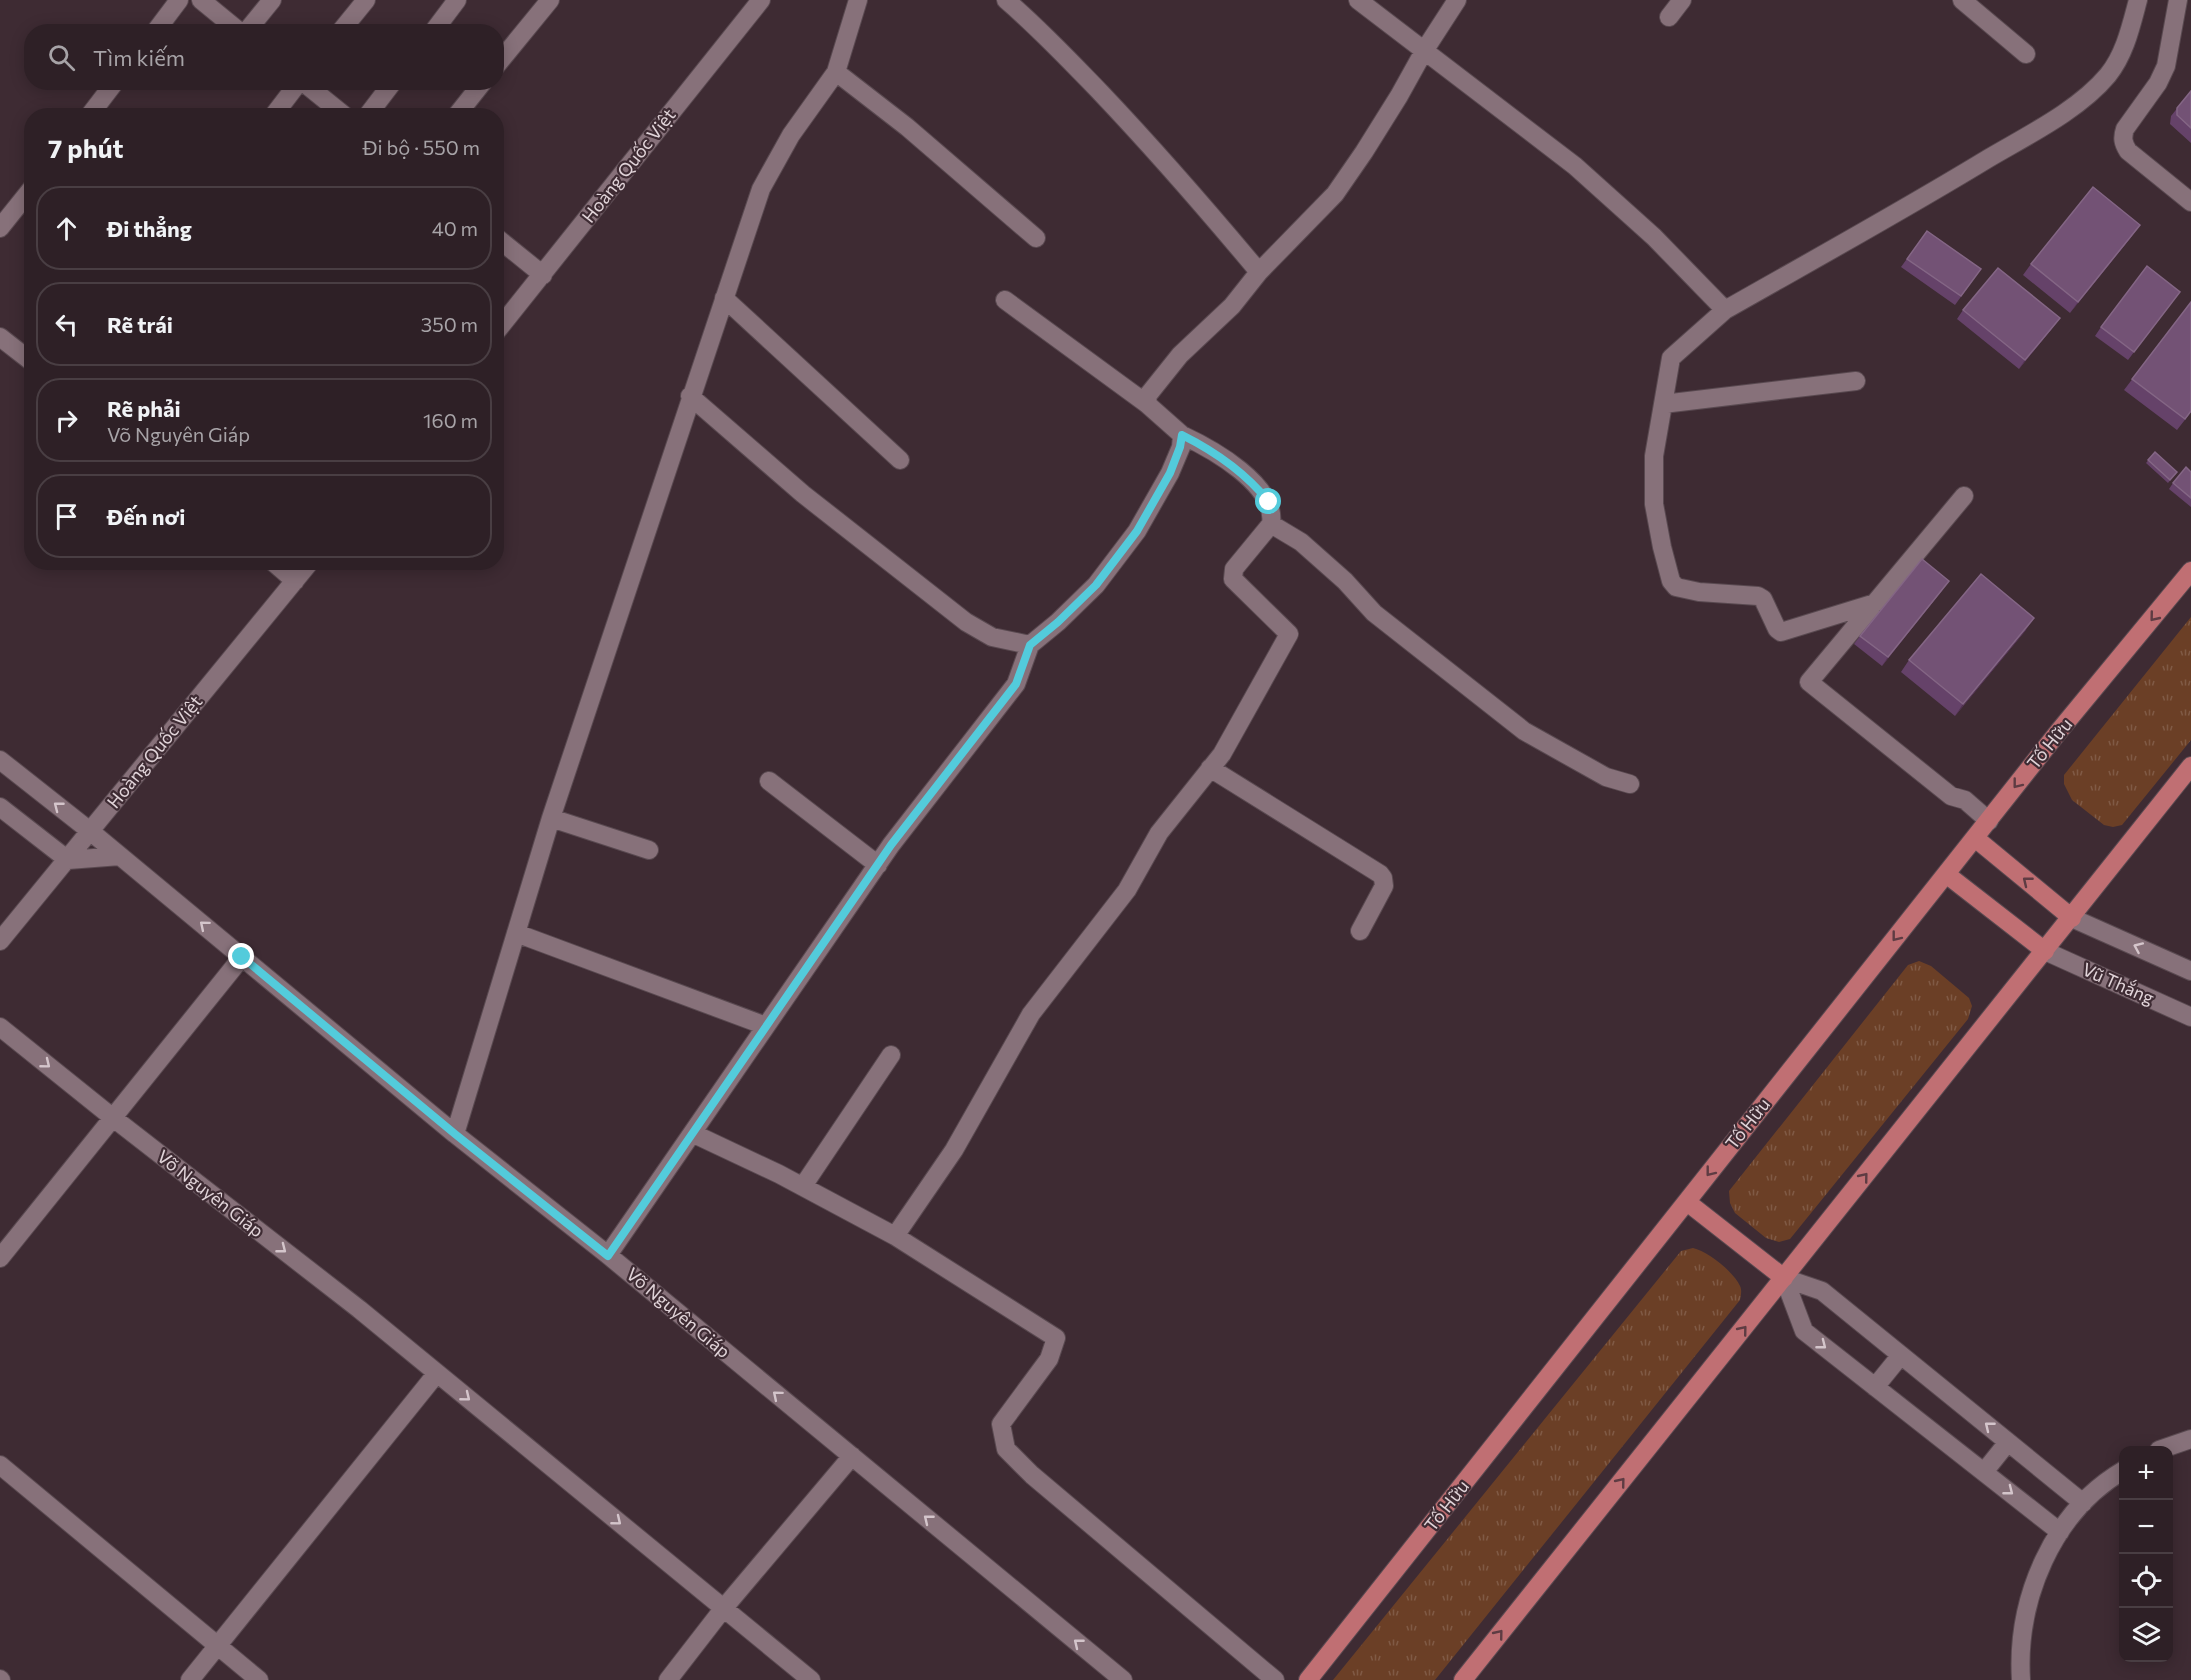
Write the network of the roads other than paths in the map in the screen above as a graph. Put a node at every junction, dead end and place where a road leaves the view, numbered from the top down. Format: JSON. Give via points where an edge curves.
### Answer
{"nodes":[{"id":1,"x":179,"y":0,"type":"edge"},
{"id":2,"x":201,"y":0,"type":"edge"},
{"id":3,"x":272,"y":0,"type":"edge"},
{"id":4,"x":366,"y":0,"type":"edge"},
{"id":5,"x":457,"y":0,"type":"edge"},
{"id":6,"x":550,"y":0,"type":"edge"},
{"id":7,"x":761,"y":0,"type":"edge"},
{"id":8,"x":858,"y":0,"type":"edge"},
{"id":9,"x":1006,"y":0,"type":"edge"},
{"id":10,"x":1358,"y":0,"type":"edge"},
{"id":11,"x":1457,"y":0,"type":"edge"},
{"id":12,"x":1682,"y":0,"type":"edge"},
{"id":13,"x":1962,"y":0,"type":"edge"},
{"id":14,"x":2138,"y":0,"type":"edge"},
{"id":15,"x":2178,"y":0,"type":"edge"},
{"id":16,"x":1669,"y":17,"type":"dead end"},
{"id":17,"x":161,"y":24,"type":"edge"},
{"id":18,"x":230,"y":24,"type":"edge"},
{"id":19,"x":252,"y":24,"type":"edge"},
{"id":20,"x":346,"y":24,"type":"edge"},
{"id":21,"x":439,"y":24,"type":"edge"},
{"id":22,"x":1424,"y":51,"type":"junction"},
{"id":23,"x":2026,"y":54,"type":"dead end"},
{"id":24,"x":504,"y":56,"type":"edge"},
{"id":25,"x":836,"y":72,"type":"junction"},
{"id":26,"x":108,"y":90,"type":"edge"},
{"id":27,"x":294,"y":90,"type":"edge"},
{"id":28,"x":311,"y":90,"type":"edge"},
{"id":29,"x":387,"y":90,"type":"edge"},
{"id":30,"x":477,"y":90,"type":"edge"},
{"id":31,"x":94,"y":108,"type":"edge"},
{"id":32,"x":280,"y":108,"type":"edge"},
{"id":33,"x":335,"y":108,"type":"edge"},
{"id":34,"x":373,"y":108,"type":"edge"},
{"id":35,"x":462,"y":108,"type":"edge"},
{"id":36,"x":24,"y":198,"type":"edge"},
{"id":37,"x":2191,"y":202,"type":"edge"},
{"id":38,"x":0,"y":228,"type":"edge"},
{"id":39,"x":1036,"y":238,"type":"dead end"},
{"id":40,"x":504,"y":243,"type":"edge"},
{"id":41,"x":1259,"y":272,"type":"junction"},
{"id":42,"x":543,"y":275,"type":"junction"},
{"id":43,"x":724,"y":298,"type":"junction"},
{"id":44,"x":1005,"y":300,"type":"dead end"},
{"id":45,"x":1725,"y":310,"type":"junction"},
{"id":46,"x":504,"y":322,"type":"edge"},
{"id":47,"x":0,"y":337,"type":"edge"},
{"id":48,"x":24,"y":356,"type":"edge"},
{"id":49,"x":1856,"y":381,"type":"dead end"},
{"id":50,"x":690,"y":396,"type":"junction"},
{"id":51,"x":1147,"y":404,"type":"junction"},
{"id":52,"x":1663,"y":404,"type":"junction"},
{"id":53,"x":1182,"y":435,"type":"junction"},
{"id":54,"x":900,"y":460,"type":"dead end"},
{"id":55,"x":1964,"y":496,"type":"dead end"},
{"id":56,"x":1271,"y":524,"type":"junction"},
{"id":57,"x":282,"y":570,"type":"edge"},
{"id":58,"x":304,"y":570,"type":"edge"},
{"id":59,"x":2191,"y":572,"type":"edge"},
{"id":60,"x":295,"y":581,"type":"junction"},
{"id":61,"x":1875,"y":603,"type":"junction"},
{"id":62,"x":1030,"y":645,"type":"junction"},
{"id":63,"x":0,"y":760,"type":"edge"},
{"id":64,"x":2191,"y":766,"type":"edge"},
{"id":65,"x":1210,"y":768,"type":"junction"},
{"id":66,"x":769,"y":781,"type":"dead end"},
{"id":67,"x":1630,"y":784,"type":"dead end"},
{"id":68,"x":0,"y":807,"type":"edge"},
{"id":69,"x":551,"y":818,"type":"junction"},
{"id":70,"x":1989,"y":821,"type":"junction"},
{"id":71,"x":90,"y":831,"type":"junction"},
{"id":72,"x":1975,"y":838,"type":"junction"},
{"id":73,"x":649,"y":850,"type":"dead end"},
{"id":74,"x":120,"y":856,"type":"junction"},
{"id":75,"x":68,"y":860,"type":"junction"},
{"id":76,"x":878,"y":865,"type":"junction"},
{"id":77,"x":1946,"y":874,"type":"junction"},
{"id":78,"x":2072,"y":918,"type":"junction"},
{"id":79,"x":1360,"y":931,"type":"dead end"},
{"id":80,"x":516,"y":933,"type":"junction"},
{"id":81,"x":0,"y":941,"type":"edge"},
{"id":82,"x":2045,"y":951,"type":"junction"},
{"id":83,"x":242,"y":957,"type":"junction"},
{"id":84,"x":2191,"y":971,"type":"edge"},
{"id":85,"x":2191,"y":1017,"type":"edge"},
{"id":86,"x":766,"y":1026,"type":"junction"},
{"id":87,"x":0,"y":1027,"type":"edge"},
{"id":88,"x":891,"y":1055,"type":"dead end"},
{"id":89,"x":112,"y":1117,"type":"junction"},
{"id":90,"x":455,"y":1134,"type":"junction"},
{"id":91,"x":694,"y":1134,"type":"junction"},
{"id":92,"x":803,"y":1186,"type":"junction"},
{"id":93,"x":1687,"y":1202,"type":"junction"},
{"id":94,"x":895,"y":1236,"type":"junction"},
{"id":95,"x":608,"y":1256,"type":"junction"},
{"id":96,"x":0,"y":1258,"type":"edge"},
{"id":97,"x":1784,"y":1278,"type":"junction"},
{"id":98,"x":1901,"y":1355,"type":"junction"},
{"id":99,"x":437,"y":1373,"type":"junction"},
{"id":100,"x":1875,"y":1387,"type":"junction"},
{"id":101,"x":2191,"y":1439,"type":"edge"},
{"id":102,"x":2008,"y":1442,"type":"junction"},
{"id":103,"x":2171,"y":1446,"type":"edge"},
{"id":104,"x":852,"y":1456,"type":"junction"},
{"id":105,"x":0,"y":1465,"type":"edge"},
{"id":106,"x":1984,"y":1472,"type":"junction"},
{"id":107,"x":2119,"y":1474,"type":"edge"},
{"id":108,"x":2083,"y":1503,"type":"junction"},
{"id":109,"x":2060,"y":1532,"type":"junction"},
{"id":110,"x":723,"y":1609,"type":"junction"},
{"id":111,"x":217,"y":1647,"type":"junction"},
{"id":112,"x":190,"y":1680,"type":"edge"},
{"id":113,"x":259,"y":1680,"type":"edge"},
{"id":114,"x":668,"y":1680,"type":"edge"},
{"id":115,"x":811,"y":1680,"type":"edge"},
{"id":116,"x":1124,"y":1680,"type":"edge"},
{"id":117,"x":1275,"y":1680,"type":"edge"},
{"id":118,"x":1308,"y":1680,"type":"edge"},
{"id":119,"x":1463,"y":1680,"type":"edge"},
{"id":120,"x":2021,"y":1680,"type":"edge"}],
"edges":[{"from":1,"to":17,"type":"street"},
{"from":2,"to":18,"type":"street"},
{"from":3,"to":19,"type":"street"},
{"from":4,"to":20,"type":"street"},
{"from":5,"to":21,"type":"street"},
{"from":6,"to":24,"type":"street"},
{"from":7,"to":42,"type":"street","name":"Hoàng Quốc Việt"},
{"from":8,"to":25,"type":"street"},
{"from":9,"to":41,"type":"street","via":[[1145,140]]},
{"from":10,"to":22,"type":"street"},
{"from":11,"to":22,"type":"street"},
{"from":12,"to":16,"type":"street"},
{"from":13,"to":23,"type":"street"},
{"from":14,"to":45,"type":"street","via":[[2125,47],[2108,75],[2086,96],[1934,191]]},
{"from":15,"to":37,"type":"street","via":[[2166,66],[2123,136],[2128,151]]},
{"from":22,"to":41,"type":"street","via":[[1335,194]]},
{"from":22,"to":45,"type":"street","via":[[1575,166],[1654,237]]},
{"from":25,"to":39,"type":"street","via":[[907,127]]},
{"from":25,"to":43,"type":"street","via":[[791,135],[766,180]]},
{"from":26,"to":31,"type":"street"},
{"from":27,"to":32,"type":"street"},
{"from":28,"to":33,"type":"street"},
{"from":29,"to":34,"type":"street"},
{"from":30,"to":35,"type":"street"},
{"from":36,"to":38,"type":"street"},
{"from":40,"to":42,"type":"street"},
{"from":41,"to":51,"type":"street","via":[[1232,306],[1179,355],[1148,395]]},
{"from":42,"to":46,"type":"street","name":"Hoàng Quốc Việt"},
{"from":43,"to":50,"type":"street"},
{"from":43,"to":54,"type":"street"},
{"from":44,"to":51,"type":"street"},
{"from":45,"to":52,"type":"street","via":[[1671,358]]},
{"from":47,"to":48,"type":"street"},
{"from":49,"to":52,"type":"street"},
{"from":50,"to":62,"type":"street","via":[[802,494],[966,622],[992,637]]},
{"from":50,"to":69,"type":"street"},
{"from":51,"to":53,"type":"street"},
{"from":52,"to":61,"type":"street","via":[[1654,456],[1654,504],[1662,547],[1676,587],[1758,596],[1781,632]]},
{"from":53,"to":56,"type":"street","via":[[1221,456],[1257,488],[1269,502]]},
{"from":53,"to":62,"type":"street","via":[[1170,473],[1137,531],[1096,585]]},
{"from":55,"to":61,"type":"street"},
{"from":56,"to":65,"type":"street","via":[[1234,569],[1233,579],[1289,634],[1222,754]]},
{"from":56,"to":67,"type":"street","via":[[1301,542],[1374,613],[1524,731],[1606,777]]},
{"from":57,"to":60,"type":"street"},
{"from":58,"to":60,"type":"street","name":"Hoàng Quốc Việt"},
{"from":59,"to":70,"type":"main road","name":"Tố Hữu","one_way":true},
{"from":60,"to":71,"type":"street","name":"Hoàng Quốc Việt"},
{"from":61,"to":70,"type":"street","via":[[1809,682],[1951,796],[1965,800]]},
{"from":62,"to":76,"type":"street","via":[[1016,684]]},
{"from":71,"to":63,"type":"street","name":"Võ Nguyên Giáp","one_way":true},
{"from":64,"to":78,"type":"main road"},
{"from":65,"to":79,"type":"street","via":[[1380,874],[1384,886]]},
{"from":65,"to":94,"type":"street","via":[[1160,833],[1127,890],[1030,1014],[954,1150]]},
{"from":66,"to":76,"type":"street"},
{"from":68,"to":75,"type":"street"},
{"from":69,"to":73,"type":"street"},
{"from":69,"to":80,"type":"street"},
{"from":70,"to":72,"type":"main road","name":"Tố Hữu"},
{"from":71,"to":74,"type":"street","name":"Võ Nguyên Giáp"},
{"from":71,"to":75,"type":"street","name":"Hoàng Quốc Việt"},
{"from":72,"to":77,"type":"main road","name":"Tố Hữu"},
{"from":78,"to":72,"type":"main road","one_way":true},
{"from":74,"to":75,"type":"street"},
{"from":83,"to":74,"type":"street","name":"Võ Nguyên Giáp","one_way":true},
{"from":75,"to":81,"type":"street","name":"Hoàng Quốc Việt"},
{"from":76,"to":86,"type":"street"},
{"from":77,"to":82,"type":"main road"},
{"from":77,"to":93,"type":"main road","name":"Tố Hữu","one_way":true},
{"from":78,"to":82,"type":"main road"},
{"from":84,"to":78,"type":"street","one_way":true},
{"from":80,"to":86,"type":"street"},
{"from":80,"to":90,"type":"street"},
{"from":82,"to":85,"type":"street","name":"Vũ Thắng"},
{"from":97,"to":82,"type":"main road","one_way":true},
{"from":83,"to":89,"type":"street"},
{"from":83,"to":90,"type":"street","name":"Võ Nguyên Giáp"},
{"from":86,"to":91,"type":"street"},
{"from":87,"to":89,"type":"street","name":"Võ Nguyên Giáp","one_way":true},
{"from":88,"to":92,"type":"street"},
{"from":89,"to":96,"type":"street"},
{"from":89,"to":99,"type":"street","name":"Võ Nguyên Giáp","one_way":true},
{"from":90,"to":95,"type":"street","name":"Võ Nguyên Giáp"},
{"from":91,"to":92,"type":"street"},
{"from":91,"to":95,"type":"street"},
{"from":92,"to":94,"type":"street"},
{"from":93,"to":97,"type":"main road"},
{"from":93,"to":118,"type":"main road","name":"Tố Hữu"},
{"from":94,"to":117,"type":"street","via":[[1056,1338],[1049,1359],[1001,1424],[1006,1449]]},
{"from":104,"to":95,"type":"street","name":"Võ Nguyên Giáp","one_way":true},
{"from":97,"to":98,"type":"street","via":[[1822,1291]]},
{"from":97,"to":100,"type":"street","one_way":true,"via":[[1804,1331]]},
{"from":119,"to":97,"type":"main road","one_way":true},
{"from":98,"to":100,"type":"street"},
{"from":102,"to":98,"type":"street","one_way":true},
{"from":99,"to":110,"type":"street","name":"Võ Nguyên Giáp","one_way":true},
{"from":99,"to":111,"type":"street"},
{"from":100,"to":106,"type":"street"},
{"from":101,"to":103,"type":"street"},
{"from":102,"to":106,"type":"street"},
{"from":102,"to":108,"type":"street"},
{"from":104,"to":110,"type":"street"},
{"from":116,"to":104,"type":"street","name":"Võ Nguyên Giáp","one_way":true},
{"from":105,"to":111,"type":"street"},
{"from":106,"to":109,"type":"street","one_way":true},
{"from":107,"to":108,"type":"street"},
{"from":108,"to":109,"type":"street"},
{"from":109,"to":120,"type":"street","via":[[2039,1569],[2025,1611],[2019,1653]]},
{"from":110,"to":114,"type":"street"},
{"from":110,"to":115,"type":"street","name":"Võ Nguyên Giáp"},
{"from":111,"to":112,"type":"street"},
{"from":111,"to":113,"type":"street"}]}
